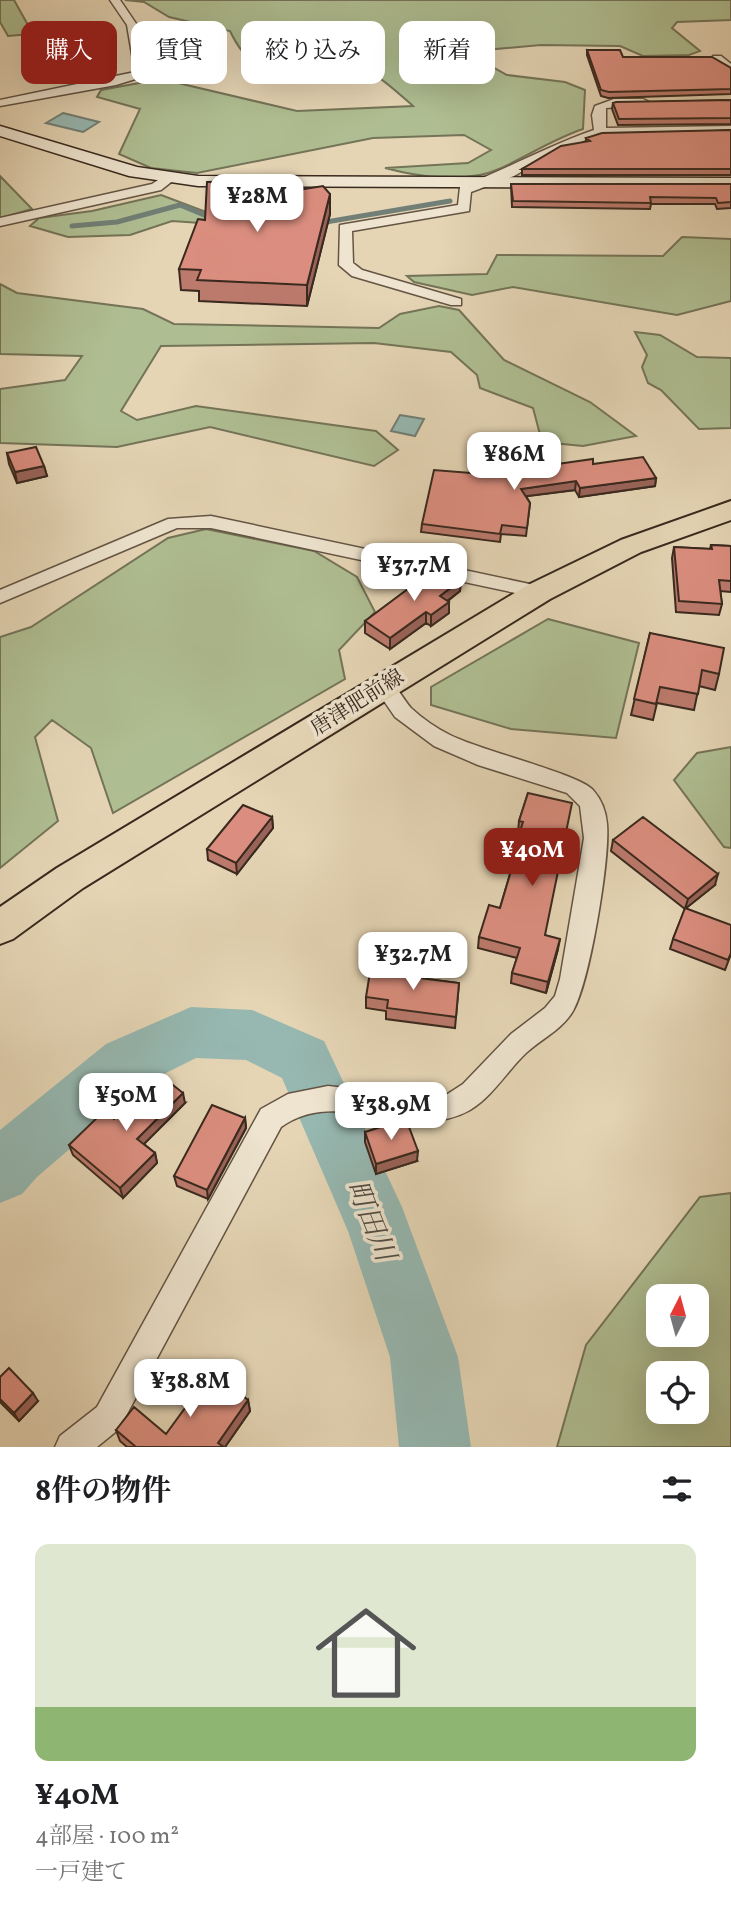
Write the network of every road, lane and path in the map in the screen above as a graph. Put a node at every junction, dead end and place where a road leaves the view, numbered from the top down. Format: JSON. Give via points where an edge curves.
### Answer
{"nodes":[{"id":1,"x":115,"y":0,"type":"edge"},
{"id":2,"x":717,"y":58,"type":"edge"},
{"id":3,"x":731,"y":69,"type":"edge"},
{"id":4,"x":653,"y":101,"type":"edge"},
{"id":5,"x":0,"y":103,"type":"edge"},
{"id":6,"x":731,"y":130,"type":"edge"},
{"id":7,"x":0,"y":131,"type":"edge"},
{"id":8,"x":600,"y":132,"type":"junction"},
{"id":9,"x":169,"y":179,"type":"junction"},
{"id":10,"x":485,"y":182,"type":"junction"},
{"id":11,"x":731,"y":183,"type":"edge"},
{"id":12,"x":0,"y":222,"type":"edge"},
{"id":13,"x":456,"y":302,"type":"dead end"},
{"id":14,"x":731,"y":510,"type":"edge"},
{"id":15,"x":539,"y":592,"type":"junction"},
{"id":16,"x":0,"y":597,"type":"edge"},
{"id":17,"x":383,"y":685,"type":"junction"},
{"id":18,"x":0,"y":928,"type":"edge"},
{"id":19,"x":71,"y":1447,"type":"edge"}],
"edges":[{"from":1,"to":5,"type":"street","via":[[132,25],[141,74]]},
{"from":2,"to":3,"type":"street"},
{"from":4,"to":8,"type":"street","via":[[601,106]]},
{"from":6,"to":8,"type":"street"},
{"from":7,"to":9,"type":"street"},
{"from":8,"to":10,"type":"street","via":[[555,146]]},
{"from":9,"to":10,"type":"street"},
{"from":9,"to":12,"type":"street","via":[[156,187]]},
{"from":10,"to":11,"type":"street"},
{"from":10,"to":13,"type":"street","via":[[465,190],[464,208],[345,228],[346,265],[356,273]]},
{"from":14,"to":15,"type":"main road","name":"唐津肥前線","via":[[631,546]]},
{"from":15,"to":16,"type":"street","via":[[211,522],[174,523]]},
{"from":15,"to":17,"type":"main road","name":"唐津肥前線"},
{"from":17,"to":18,"type":"main road","name":"唐津肥前線","via":[[70,878]]},
{"from":17,"to":19,"type":"street","via":[[407,716],[436,736],[588,794],[594,810],[594,849],[568,994],[559,1012],[519,1043],[476,1090],[450,1106],[434,1109],[345,1098],[283,1106],[271,1118],[108,1418]]}]}
